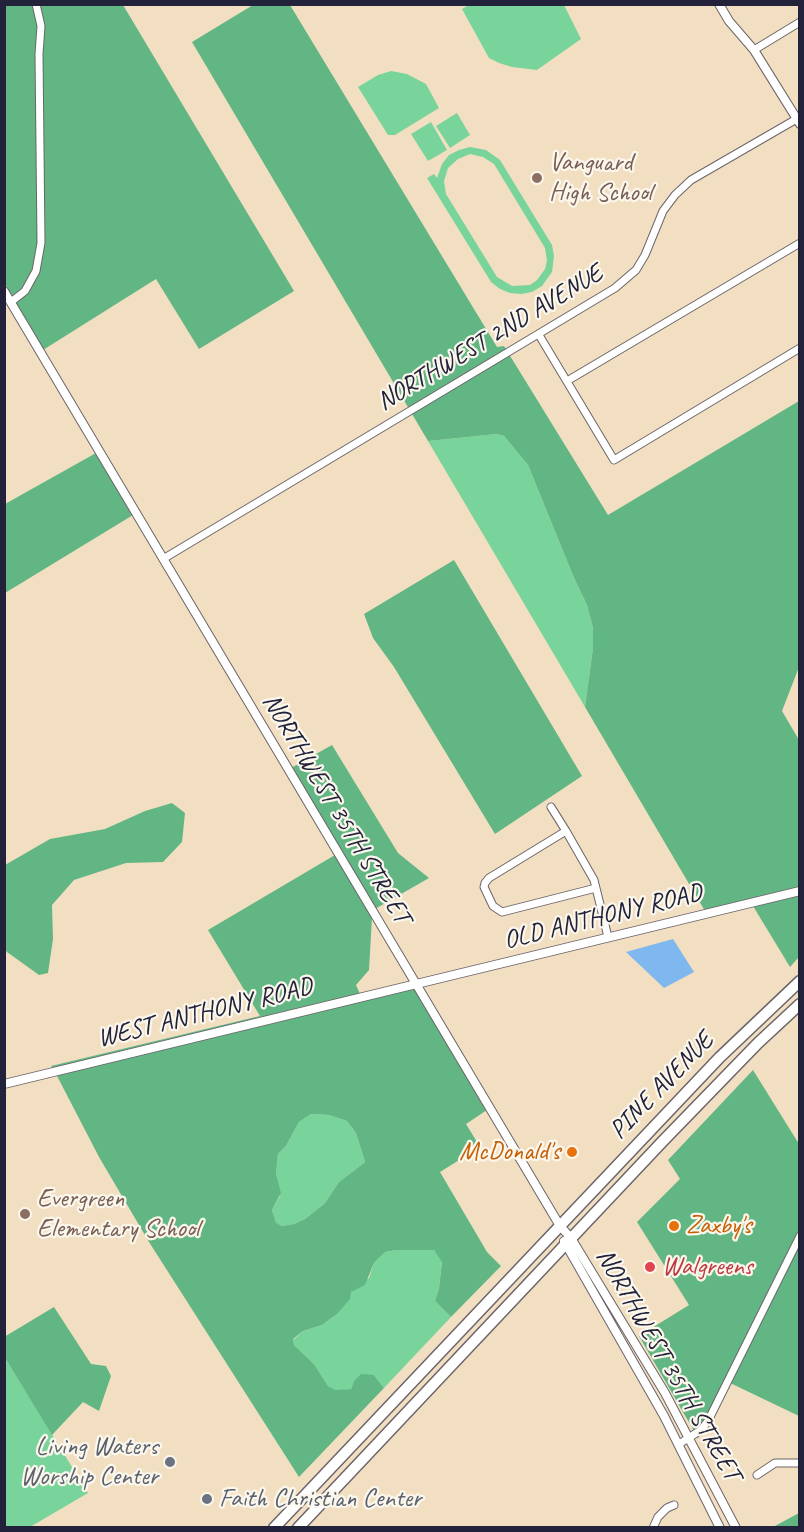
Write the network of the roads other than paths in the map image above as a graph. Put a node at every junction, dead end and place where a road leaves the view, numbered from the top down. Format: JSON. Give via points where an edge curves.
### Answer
{"nodes":[{"id":1,"x":36,"y":4,"type":"edge"},
{"id":2,"x":719,"y":4,"type":"edge"},
{"id":3,"x":800,"y":22,"type":"edge"},
{"id":4,"x":754,"y":50,"type":"junction"},
{"id":5,"x":798,"y":120,"type":"edge"},
{"id":6,"x":800,"y":243,"type":"edge"},
{"id":7,"x":4,"y":291,"type":"edge"},
{"id":8,"x":11,"y":302,"type":"junction"},
{"id":9,"x":539,"y":335,"type":"junction"},
{"id":10,"x":800,"y":348,"type":"edge"},
{"id":11,"x":567,"y":381,"type":"junction"},
{"id":12,"x":163,"y":559,"type":"junction"},
{"id":13,"x":551,"y":807,"type":"dead end"},
{"id":14,"x":566,"y":831,"type":"junction"},
{"id":15,"x":596,"y":888,"type":"junction"},
{"id":16,"x":800,"y":891,"type":"edge"},
{"id":17,"x":608,"y":937,"type":"junction"},
{"id":18,"x":800,"y":981,"type":"edge"},
{"id":19,"x":416,"y":984,"type":"junction"},
{"id":20,"x":800,"y":1004,"type":"edge"},
{"id":21,"x":720,"y":1057,"type":"junction"},
{"id":22,"x":4,"y":1084,"type":"edge"},
{"id":23,"x":708,"y":1095,"type":"junction"},
{"id":24,"x":560,"y":1226,"type":"junction"},
{"id":25,"x":800,"y":1236,"type":"edge"},
{"id":26,"x":568,"y":1242,"type":"junction"},
{"id":27,"x":371,"y":1425,"type":"junction"},
{"id":28,"x":384,"y":1437,"type":"junction"},
{"id":29,"x":690,"y":1438,"type":"junction"},
{"id":30,"x":679,"y":1444,"type":"junction"},
{"id":31,"x":800,"y":1463,"type":"edge"},
{"id":32,"x":757,"y":1475,"type":"dead end"},
{"id":33,"x":674,"y":1505,"type":"dead end"},
{"id":34,"x":274,"y":1527,"type":"edge"},
{"id":35,"x":298,"y":1527,"type":"edge"},
{"id":36,"x":653,"y":1527,"type":"edge"},
{"id":37,"x":720,"y":1527,"type":"edge"},
{"id":38,"x":736,"y":1527,"type":"edge"}],
"edges":[{"from":1,"to":8,"type":"street","via":[[41,26],[41,243],[36,271],[25,291]]},
{"from":2,"to":4,"type":"street"},
{"from":3,"to":4,"type":"street"},
{"from":4,"to":5,"type":"street"},
{"from":5,"to":9,"type":"street","name":"NORTHWEST 2ND AVENUE","via":[[691,180],[663,211],[636,270],[615,288]]},
{"from":6,"to":11,"type":"street"},
{"from":7,"to":8,"type":"street","name":"NORTHWEST 35TH STREET"},
{"from":8,"to":12,"type":"street","name":"NORTHWEST 35TH STREET"},
{"from":9,"to":11,"type":"street"},
{"from":9,"to":12,"type":"street","name":"NORTHWEST 2ND AVENUE"},
{"from":10,"to":11,"type":"street","via":[[614,460]]},
{"from":12,"to":19,"type":"street","name":"NORTHWEST 35TH STREET"},
{"from":13,"to":14,"type":"street"},
{"from":14,"to":15,"type":"street"},
{"from":14,"to":15,"type":"street","via":[[489,878],[484,883],[485,892],[502,912]]},
{"from":15,"to":17,"type":"street"},
{"from":16,"to":17,"type":"street","name":"OLD ANTHONY ROAD"},
{"from":17,"to":19,"type":"street","name":"OLD ANTHONY ROAD"},
{"from":18,"to":21,"type":"highway","name":"PINE AVENUE"},
{"from":19,"to":22,"type":"street","name":"WEST ANTHONY ROAD"},
{"from":19,"to":24,"type":"street","name":"NORTHWEST 35TH STREET"},
{"from":20,"to":23,"type":"highway","name":"PINE AVENUE"},
{"from":21,"to":23,"type":"highway","via":[[721,1074]]},
{"from":21,"to":24,"type":"highway","name":"PINE AVENUE"},
{"from":23,"to":26,"type":"highway","name":"PINE AVENUE"},
{"from":24,"to":26,"type":"street","name":"NORTHWEST 35TH STREET"},
{"from":24,"to":27,"type":"highway","name":"PINE AVENUE"},
{"from":25,"to":29,"type":"street","via":[[708,1420]]},
{"from":26,"to":28,"type":"highway","name":"PINE AVENUE"},
{"from":26,"to":29,"type":"street","name":"NORTHWEST 35TH STREET"},
{"from":26,"to":30,"type":"street","name":"NORTHWEST 35TH STREET"},
{"from":27,"to":28,"type":"highway"},
{"from":27,"to":34,"type":"highway","name":"PINE AVENUE"},
{"from":28,"to":35,"type":"highway","name":"PINE AVENUE"},
{"from":29,"to":30,"type":"street"},
{"from":29,"to":38,"type":"street","name":"NORTHWEST 35TH STREET"},
{"from":30,"to":37,"type":"street","name":"NORTHWEST 35TH STREET"},
{"from":31,"to":32,"type":"street","via":[[775,1463]]},
{"from":33,"to":36,"type":"street","via":[[658,1516]]}]}
